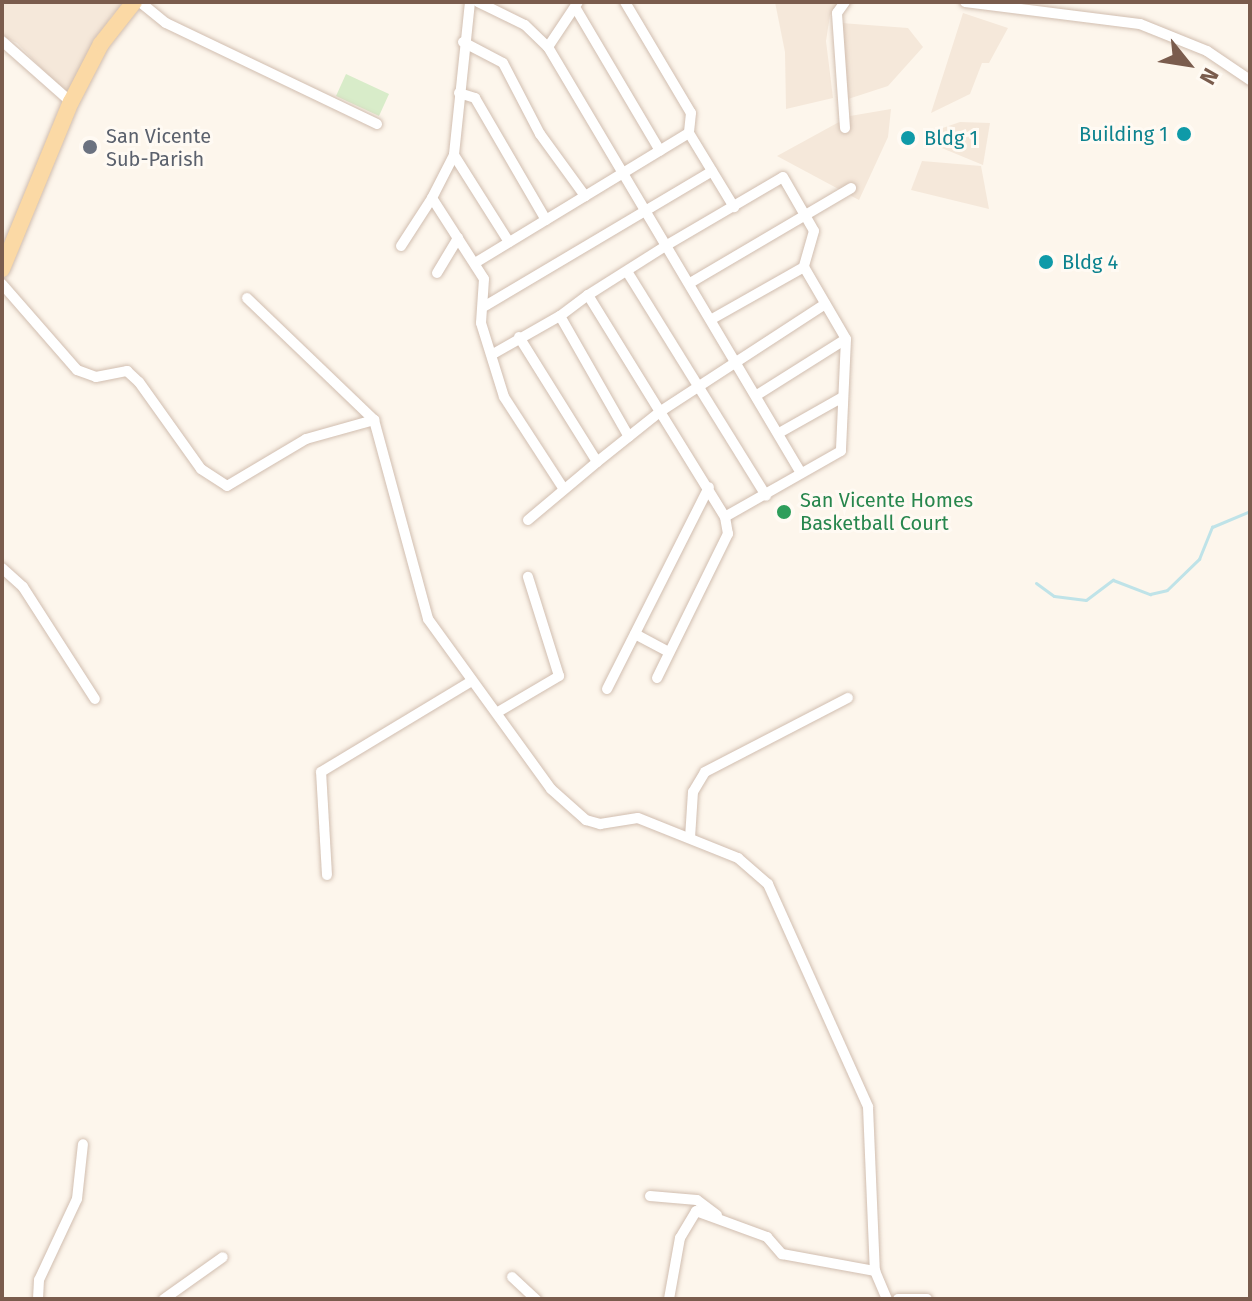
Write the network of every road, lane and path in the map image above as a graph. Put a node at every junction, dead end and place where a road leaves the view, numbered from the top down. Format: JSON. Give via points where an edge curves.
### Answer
{"nodes":[{"id":1,"x":134,"y":2,"type":"edge"},
{"id":2,"x":140,"y":2,"type":"edge"},
{"id":3,"x":470,"y":2,"type":"edge"},
{"id":4,"x":478,"y":2,"type":"edge"},
{"id":5,"x":625,"y":2,"type":"edge"},
{"id":6,"x":845,"y":2,"type":"edge"},
{"id":7,"x":965,"y":2,"type":"edge"},
{"id":8,"x":576,"y":5,"type":"edge"},
{"id":9,"x":2,"y":41,"type":"edge"},
{"id":10,"x":463,"y":42,"type":"junction"},
{"id":11,"x":548,"y":47,"type":"junction"},
{"id":12,"x":1250,"y":80,"type":"edge"},
{"id":13,"x":459,"y":93,"type":"junction"},
{"id":14,"x":71,"y":102,"type":"junction"},
{"id":15,"x":377,"y":124,"type":"dead end"},
{"id":16,"x":845,"y":128,"type":"dead end"},
{"id":17,"x":689,"y":133,"type":"junction"},
{"id":18,"x":660,"y":151,"type":"junction"},
{"id":19,"x":454,"y":155,"type":"junction"},
{"id":20,"x":712,"y":171,"type":"junction"},
{"id":21,"x":623,"y":172,"type":"junction"},
{"id":22,"x":851,"y":188,"type":"dead end"},
{"id":23,"x":585,"y":196,"type":"junction"},
{"id":24,"x":432,"y":198,"type":"junction"},
{"id":25,"x":734,"y":207,"type":"junction"},
{"id":26,"x":644,"y":208,"type":"junction"},
{"id":27,"x":805,"y":216,"type":"junction"},
{"id":28,"x":546,"y":220,"type":"junction"},
{"id":29,"x":458,"y":238,"type":"junction"},
{"id":30,"x":509,"y":242,"type":"junction"},
{"id":31,"x":667,"y":245,"type":"junction"},
{"id":32,"x":401,"y":246,"type":"dead end"},
{"id":33,"x":475,"y":263,"type":"junction"},
{"id":34,"x":804,"y":267,"type":"junction"},
{"id":35,"x":2,"y":269,"type":"edge"},
{"id":36,"x":437,"y":273,"type":"dead end"},
{"id":37,"x":628,"y":273,"type":"junction"},
{"id":38,"x":690,"y":283,"type":"junction"},
{"id":39,"x":2,"y":284,"type":"edge"},
{"id":40,"x":588,"y":295,"type":"junction"},
{"id":41,"x":247,"y":298,"type":"dead end"},
{"id":42,"x":825,"y":304,"type":"junction"},
{"id":43,"x":485,"y":306,"type":"junction"},
{"id":44,"x":560,"y":316,"type":"junction"},
{"id":45,"x":712,"y":319,"type":"junction"},
{"id":46,"x":519,"y":337,"type":"junction"},
{"id":47,"x":846,"y":339,"type":"junction"},
{"id":48,"x":493,"y":354,"type":"junction"},
{"id":49,"x":735,"y":360,"type":"junction"},
{"id":50,"x":699,"y":385,"type":"junction"},
{"id":51,"x":757,"y":395,"type":"junction"},
{"id":52,"x":843,"y":397,"type":"junction"},
{"id":53,"x":661,"y":411,"type":"junction"},
{"id":54,"x":374,"y":420,"type":"junction"},
{"id":55,"x":779,"y":433,"type":"junction"},
{"id":56,"x":629,"y":437,"type":"junction"},
{"id":57,"x":597,"y":462,"type":"junction"},
{"id":58,"x":801,"y":473,"type":"junction"},
{"id":59,"x":709,"y":487,"type":"junction"},
{"id":60,"x":563,"y":488,"type":"junction"},
{"id":61,"x":766,"y":496,"type":"junction"},
{"id":62,"x":725,"y":517,"type":"junction"},
{"id":63,"x":528,"y":520,"type":"dead end"},
{"id":64,"x":2,"y":568,"type":"edge"},
{"id":65,"x":528,"y":577,"type":"dead end"},
{"id":66,"x":635,"y":634,"type":"junction"},
{"id":67,"x":669,"y":652,"type":"junction"},
{"id":68,"x":657,"y":678,"type":"dead end"},
{"id":69,"x":470,"y":682,"type":"junction"},
{"id":70,"x":607,"y":689,"type":"dead end"},
{"id":71,"x":848,"y":698,"type":"dead end"},
{"id":72,"x":95,"y":699,"type":"dead end"},
{"id":73,"x":498,"y":712,"type":"junction"},
{"id":74,"x":690,"y":838,"type":"junction"},
{"id":75,"x":327,"y":875,"type":"dead end"},
{"id":76,"x":83,"y":1144,"type":"dead end"},
{"id":77,"x":650,"y":1196,"type":"dead end"},
{"id":78,"x":718,"y":1217,"type":"junction"},
{"id":79,"x":223,"y":1257,"type":"dead end"},
{"id":80,"x":875,"y":1271,"type":"junction"},
{"id":81,"x":512,"y":1277,"type":"dead end"},
{"id":82,"x":38,"y":1299,"type":"edge"},
{"id":83,"x":164,"y":1299,"type":"edge"},
{"id":84,"x":536,"y":1299,"type":"edge"},
{"id":85,"x":669,"y":1299,"type":"edge"},
{"id":86,"x":887,"y":1299,"type":"edge"},
{"id":87,"x":898,"y":1299,"type":"edge"},
{"id":88,"x":927,"y":1299,"type":"edge"}],
"edges":[{"from":1,"to":14,"type":"main road","via":[[101,44]]},
{"from":2,"to":15,"type":"street","via":[[166,23]]},
{"from":3,"to":10,"type":"street"},
{"from":4,"to":11,"type":"street","via":[[525,25]]},
{"from":5,"to":17,"type":"street","via":[[691,113]]},
{"from":6,"to":16,"type":"street","via":[[837,13]]},
{"from":7,"to":12,"type":"street","via":[[1140,24],[1207,51]]},
{"from":8,"to":11,"type":"street"},
{"from":8,"to":18,"type":"street"},
{"from":9,"to":14,"type":"street"},
{"from":10,"to":13,"type":"street"},
{"from":10,"to":23,"type":"street","via":[[503,63],[540,134]]},
{"from":11,"to":21,"type":"street"},
{"from":13,"to":19,"type":"street"},
{"from":13,"to":28,"type":"street","via":[[475,98]]},
{"from":14,"to":35,"type":"main road"},
{"from":17,"to":18,"type":"street"},
{"from":17,"to":20,"type":"street"},
{"from":18,"to":21,"type":"street"},
{"from":19,"to":24,"type":"street"},
{"from":19,"to":30,"type":"street"},
{"from":20,"to":25,"type":"street"},
{"from":20,"to":26,"type":"street"},
{"from":21,"to":23,"type":"street"},
{"from":21,"to":26,"type":"street"},
{"from":22,"to":27,"type":"street"},
{"from":23,"to":28,"type":"street"},
{"from":24,"to":29,"type":"street"},
{"from":24,"to":32,"type":"street"},
{"from":25,"to":27,"type":"street","via":[[783,177]]},
{"from":25,"to":31,"type":"street"},
{"from":26,"to":31,"type":"street"},
{"from":26,"to":43,"type":"street"},
{"from":27,"to":34,"type":"street","via":[[814,231]]},
{"from":27,"to":38,"type":"street"},
{"from":28,"to":30,"type":"street"},
{"from":29,"to":33,"type":"street"},
{"from":29,"to":36,"type":"street"},
{"from":30,"to":33,"type":"street"},
{"from":31,"to":37,"type":"street"},
{"from":31,"to":38,"type":"street"},
{"from":33,"to":43,"type":"street","via":[[484,279]]},
{"from":34,"to":42,"type":"street"},
{"from":34,"to":45,"type":"street"},
{"from":37,"to":40,"type":"street"},
{"from":37,"to":50,"type":"street"},
{"from":38,"to":45,"type":"street"},
{"from":39,"to":54,"type":"street","via":[[77,370],[96,377],[127,371],[201,469],[227,486],[306,439]]},
{"from":40,"to":44,"type":"street"},
{"from":40,"to":53,"type":"street"},
{"from":41,"to":54,"type":"street"},
{"from":42,"to":47,"type":"street"},
{"from":42,"to":49,"type":"street"},
{"from":43,"to":48,"type":"street","via":[[481,323]]},
{"from":44,"to":46,"type":"street"},
{"from":44,"to":56,"type":"street"},
{"from":45,"to":49,"type":"street"},
{"from":46,"to":48,"type":"street"},
{"from":46,"to":57,"type":"street"},
{"from":47,"to":51,"type":"street"},
{"from":47,"to":52,"type":"street"},
{"from":48,"to":60,"type":"street","via":[[504,397]]},
{"from":49,"to":50,"type":"street"},
{"from":49,"to":51,"type":"street"},
{"from":50,"to":53,"type":"street"},
{"from":50,"to":61,"type":"street"},
{"from":51,"to":55,"type":"street"},
{"from":52,"to":55,"type":"street"},
{"from":52,"to":58,"type":"street","via":[[841,451]]},
{"from":53,"to":56,"type":"street"},
{"from":53,"to":59,"type":"street"},
{"from":54,"to":69,"type":"street","via":[[428,619]]},
{"from":55,"to":58,"type":"street"},
{"from":56,"to":57,"type":"street"},
{"from":57,"to":60,"type":"street"},
{"from":58,"to":61,"type":"street"},
{"from":59,"to":62,"type":"street"},
{"from":59,"to":66,"type":"street"},
{"from":60,"to":63,"type":"street"},
{"from":61,"to":62,"type":"street"},
{"from":62,"to":67,"type":"street","via":[[728,534]]},
{"from":64,"to":72,"type":"street","via":[[23,587]]},
{"from":65,"to":73,"type":"street","via":[[559,676]]},
{"from":66,"to":67,"type":"street"},
{"from":66,"to":70,"type":"street"},
{"from":67,"to":68,"type":"street"},
{"from":69,"to":73,"type":"street"},
{"from":69,"to":75,"type":"street","via":[[321,772]]},
{"from":71,"to":74,"type":"street","via":[[705,772],[693,792]]},
{"from":73,"to":74,"type":"street","via":[[572,811],[600,824],[638,818]]},
{"from":74,"to":80,"type":"street","via":[[738,858],[768,884],[868,1107]]},
{"from":76,"to":82,"type":"street","via":[[77,1199],[39,1280]]},
{"from":77,"to":78,"type":"street","via":[[697,1200]]},
{"from":78,"to":80,"type":"street","via":[[767,1237],[782,1254]]},
{"from":78,"to":85,"type":"street","via":[[702,1211],[687,1219]]},
{"from":79,"to":83,"type":"street"},
{"from":80,"to":86,"type":"street"},
{"from":81,"to":84,"type":"street"},
{"from":87,"to":88,"type":"street"}]}
